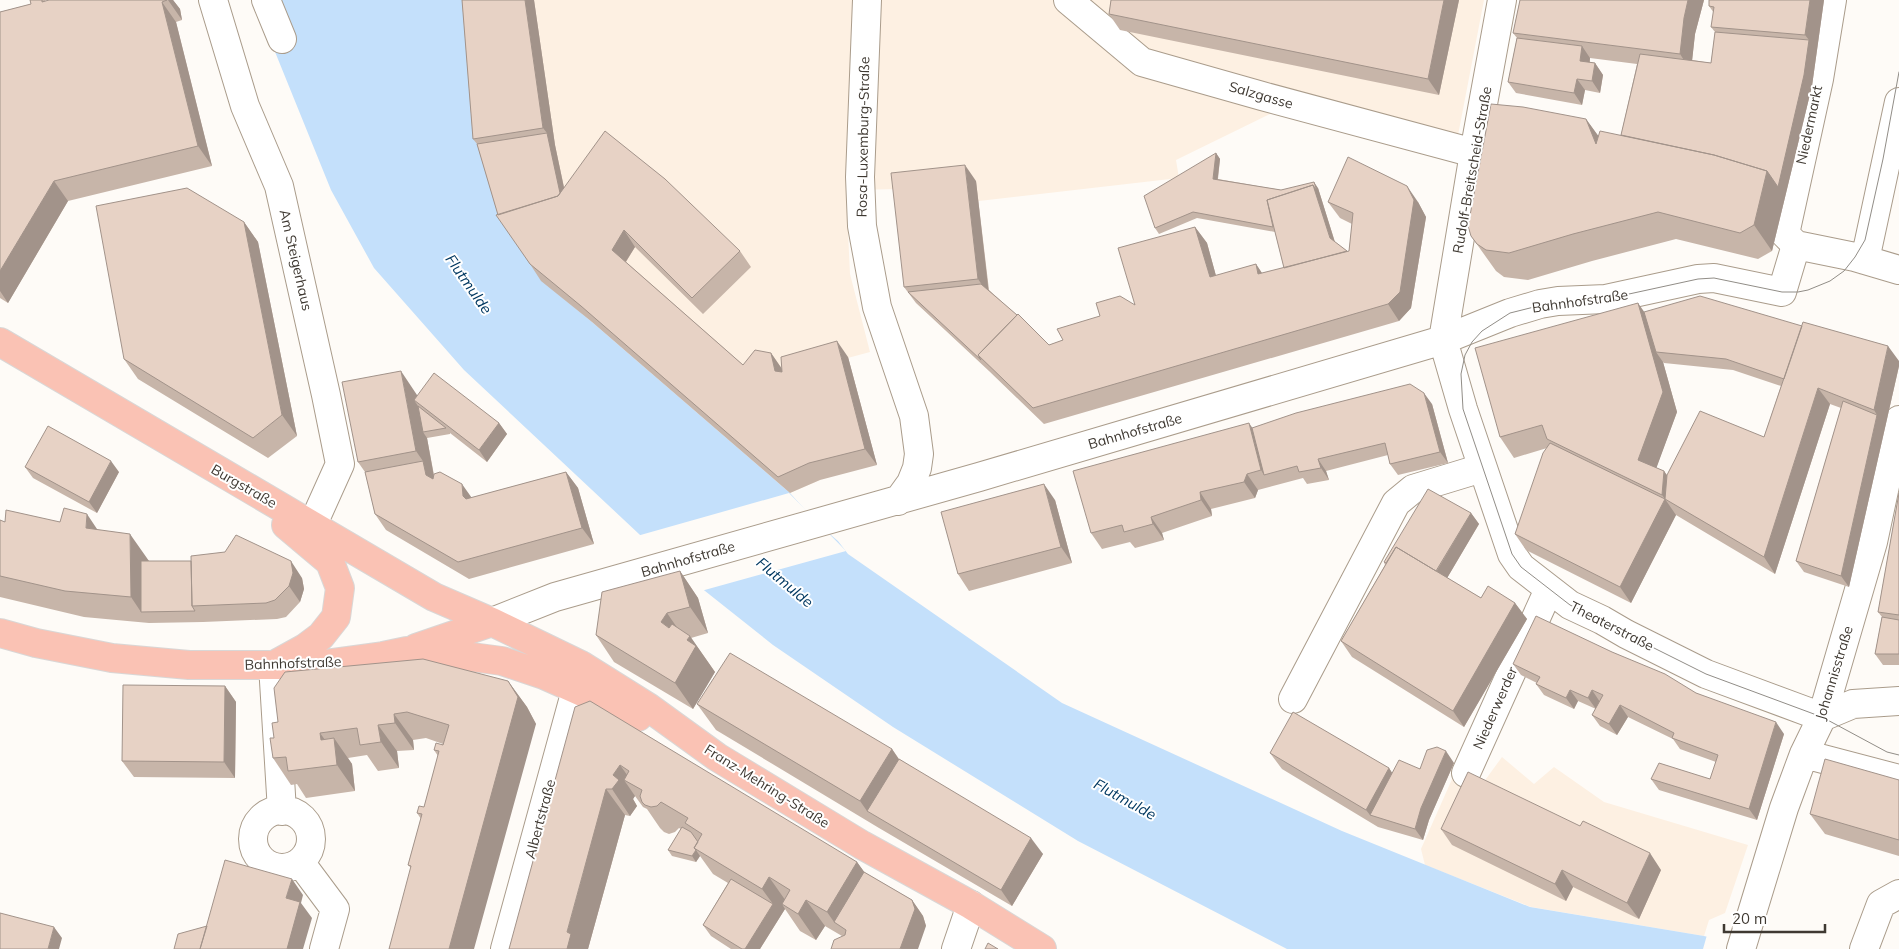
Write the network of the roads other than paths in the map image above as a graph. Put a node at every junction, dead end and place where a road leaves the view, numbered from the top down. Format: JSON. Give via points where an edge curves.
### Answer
{"nodes":[{"id":1,"x":213,"y":0,"type":"edge"},
{"id":2,"x":266,"y":0,"type":"edge"},
{"id":3,"x":867,"y":0,"type":"edge"},
{"id":4,"x":1068,"y":0,"type":"edge"},
{"id":5,"x":1502,"y":0,"type":"edge"},
{"id":6,"x":1832,"y":0,"type":"edge"},
{"id":7,"x":282,"y":39,"type":"dead end"},
{"id":8,"x":1899,"y":102,"type":"edge"},
{"id":9,"x":1474,"y":153,"type":"junction"},
{"id":10,"x":1796,"y":245,"type":"junction"},
{"id":11,"x":1865,"y":260,"type":"junction"},
{"id":12,"x":1899,"y":270,"type":"edge"},
{"id":13,"x":1443,"y":340,"type":"junction"},
{"id":14,"x":0,"y":342,"type":"edge"},
{"id":15,"x":1899,"y":420,"type":"edge"},
{"id":16,"x":1482,"y":468,"type":"junction"},
{"id":17,"x":227,"y":476,"type":"junction"},
{"id":18,"x":898,"y":501,"type":"junction"},
{"id":19,"x":313,"y":524,"type":"junction"},
{"id":20,"x":1549,"y":589,"type":"junction"},
{"id":21,"x":492,"y":622,"type":"junction"},
{"id":22,"x":0,"y":633,"type":"edge"},
{"id":23,"x":407,"y":651,"type":"junction"},
{"id":24,"x":273,"y":665,"type":"junction"},
{"id":25,"x":576,"y":690,"type":"junction"},
{"id":26,"x":1293,"y":699,"type":"dead end"},
{"id":27,"x":1899,"y":701,"type":"edge"},
{"id":28,"x":1822,"y":717,"type":"junction"},
{"id":29,"x":1804,"y":754,"type":"junction"},
{"id":30,"x":717,"y":757,"type":"junction"},
{"id":31,"x":1466,"y":773,"type":"edge"},
{"id":32,"x":1899,"y":779,"type":"edge"},
{"id":33,"x":282,"y":811,"type":"junction"},
{"id":34,"x":300,"y":862,"type":"junction"},
{"id":35,"x":1899,"y":894,"type":"edge"},
{"id":36,"x":971,"y":905,"type":"junction"},
{"id":37,"x":324,"y":949,"type":"edge"},
{"id":38,"x":505,"y":949,"type":"edge"},
{"id":39,"x":956,"y":949,"type":"edge"},
{"id":40,"x":1042,"y":949,"type":"edge"},
{"id":41,"x":1741,"y":949,"type":"edge"},
{"id":42,"x":1864,"y":949,"type":"edge"}],
"edges":[{"from":1,"to":19,"type":"street","name":"Am Steigerhaus","via":[[245,106],[280,186],[340,464]]},
{"from":2,"to":7,"type":"street"},
{"from":3,"to":18,"type":"street","name":"Rosa-Luxemburg-Straße","via":[[860,177],[862,226],[877,307],[914,416],[919,454],[911,482]]},
{"from":4,"to":9,"type":"street","name":"Salzgasse","via":[[1142,62]]},
{"from":5,"to":9,"type":"street","name":"Rudolf-Breitscheid-Straße"},
{"from":6,"to":10,"type":"street","name":"Niedermarkt","via":[[1819,79],[1785,234]]},
{"from":8,"to":11,"type":"street"},
{"from":9,"to":13,"type":"street","name":"Rudolf-Breitscheid-Straße"},
{"from":10,"to":11,"type":"street"},
{"from":10,"to":13,"type":"street","name":"Bahnhofstraße","via":[[1782,292],[1714,278],[1698,279],[1606,299],[1540,304]]},
{"from":11,"to":12,"type":"street"},
{"from":13,"to":16,"type":"street","name":"Theaterstraße"},
{"from":13,"to":18,"type":"street","name":"Bahnhofstraße"},
{"from":14,"to":17,"type":"main road","name":"Burgstraße"},
{"from":15,"to":28,"type":"street","name":"Johannisstraße","via":[[1873,542]]},
{"from":16,"to":20,"type":"street","name":"Theaterstraße","via":[[1516,562]]},
{"from":16,"to":26,"type":"street","via":[[1413,489],[1396,504]]},
{"from":17,"to":19,"type":"main road","name":"Burgstraße"},
{"from":17,"to":24,"type":"main road","via":[[330,562],[340,588],[336,617],[321,636],[306,648]]},
{"from":18,"to":21,"type":"street","name":"Bahnhofstraße","via":[[556,597]]},
{"from":19,"to":21,"type":"main road","name":"Burgstraße","via":[[434,597]]},
{"from":20,"to":28,"type":"street","name":"Theaterstraße","via":[[1570,605],[1706,674]]},
{"from":20,"to":31,"type":"street","name":"Niederwerder"},
{"from":21,"to":23,"type":"main road"},
{"from":21,"to":30,"type":"main road","name":"Franz-Mehring-Straße","via":[[581,665],[648,707]]},
{"from":22,"to":24,"type":"main road","name":"Bahnhofstraße","via":[[112,658],[189,665]]},
{"from":23,"to":24,"type":"main road","name":"Bahnhofstraße","via":[[317,665]]},
{"from":23,"to":25,"type":"main road","name":"Bahnhofstraße","via":[[502,661]]},
{"from":24,"to":33,"type":"street"},
{"from":25,"to":30,"type":"main road","name":"Bahnhofstraße"},
{"from":25,"to":38,"type":"street","name":"Albertstraße"},
{"from":27,"to":28,"type":"street","via":[[1853,704]]},
{"from":28,"to":29,"type":"street","name":"Johannisstraße"},
{"from":29,"to":32,"type":"street"},
{"from":29,"to":41,"type":"street","name":"Johannisstraße"},
{"from":30,"to":36,"type":"main road","name":"Franz-Mehring-Straße","via":[[862,845]]},
{"from":33,"to":34,"type":"street","via":[[299,816],[310,832],[308,851]]},
{"from":33,"to":34,"type":"street","via":[[272,812],[257,824],[253,842],[256,852],[268,865],[278,868]]},
{"from":34,"to":37,"type":"street","via":[[335,909]]},
{"from":35,"to":42,"type":"street","via":[[1880,904]]},
{"from":36,"to":39,"type":"street"},
{"from":36,"to":40,"type":"main road","name":"Franz-Mehring-Straße"}]}
